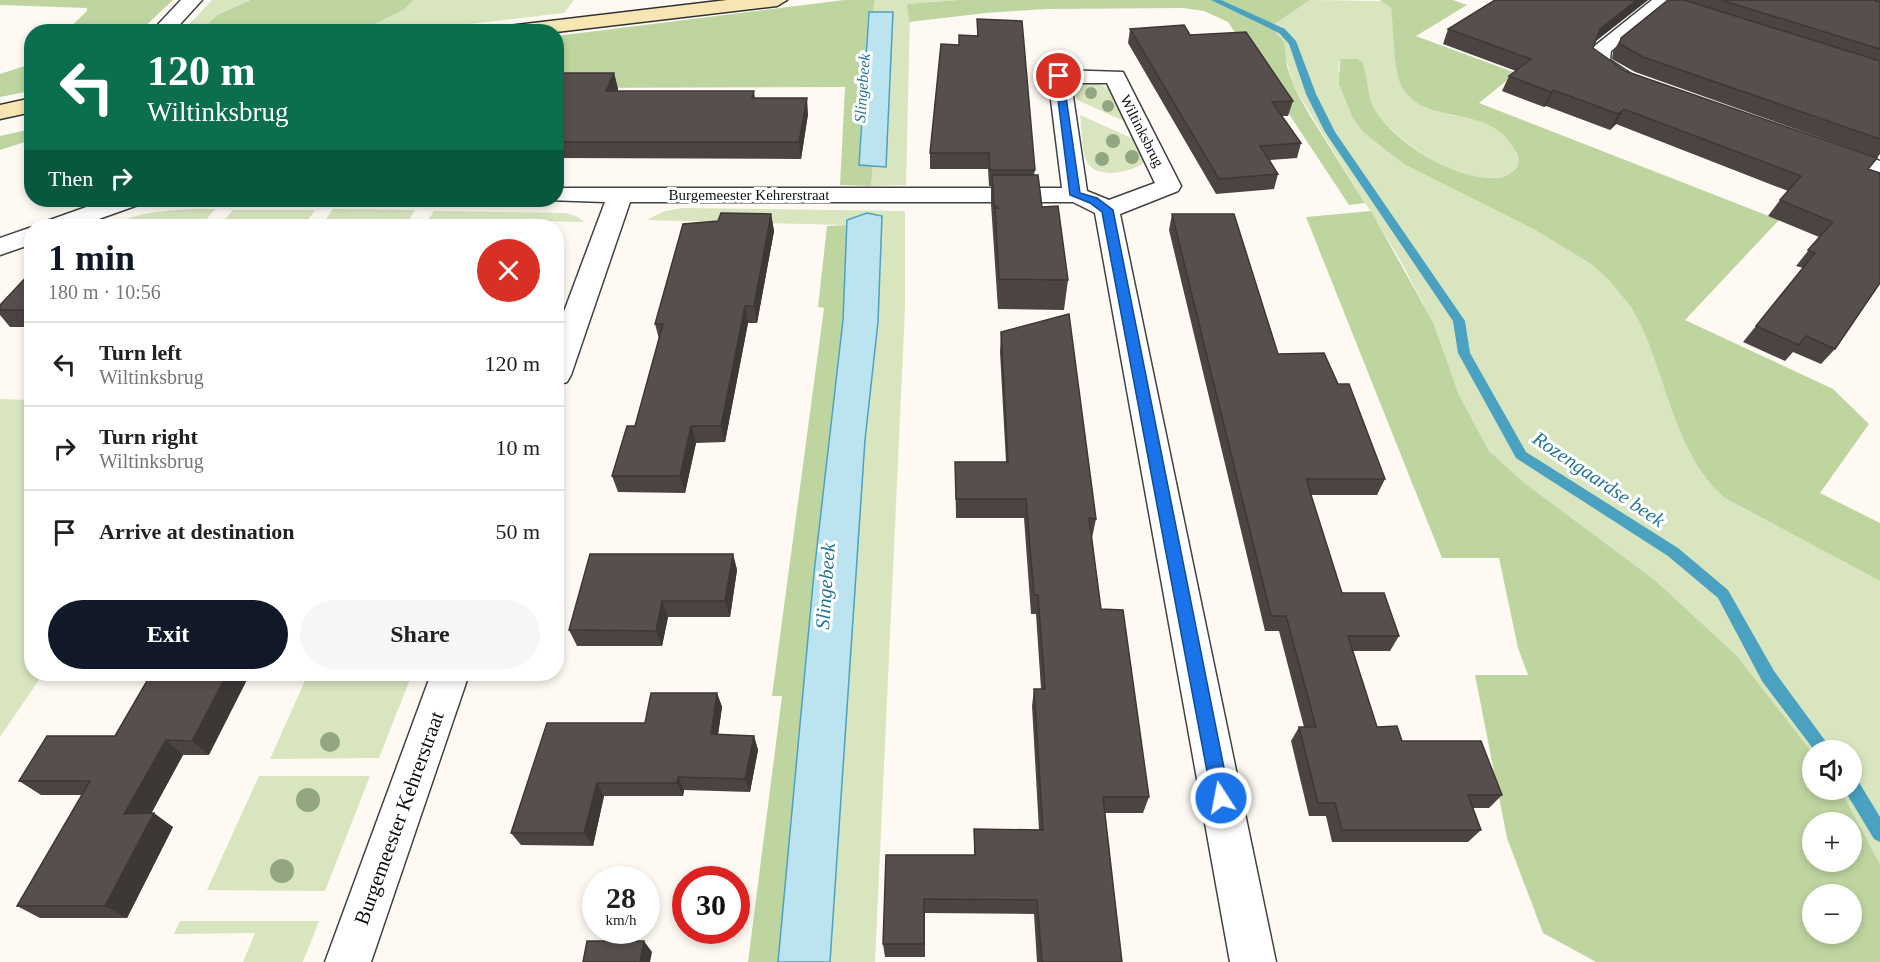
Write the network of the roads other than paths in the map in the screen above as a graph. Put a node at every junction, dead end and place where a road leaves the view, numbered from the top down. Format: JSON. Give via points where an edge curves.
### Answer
{"nodes":[{"id":1,"x":192,"y":0,"type":"edge"},
{"id":2,"x":777,"y":0,"type":"edge"},
{"id":3,"x":1664,"y":0,"type":"edge"},
{"id":4,"x":168,"y":24,"type":"edge"},
{"id":5,"x":564,"y":25,"type":"edge"},
{"id":6,"x":1648,"y":86,"type":"edge"},
{"id":7,"x":24,"y":107,"type":"edge"},
{"id":8,"x":0,"y":112,"type":"edge"},
{"id":9,"x":24,"y":116,"type":"edge"},
{"id":10,"x":0,"y":120,"type":"edge"},
{"id":11,"x":1803,"y":141,"type":"edge"},
{"id":12,"x":1880,"y":169,"type":"edge"},
{"id":13,"x":564,"y":195,"type":"edge"},
{"id":14,"x":620,"y":195,"type":"junction"},
{"id":15,"x":1075,"y":195,"type":"junction"},
{"id":16,"x":109,"y":207,"type":"edge"},
{"id":17,"x":1107,"y":210,"type":"junction"},
{"id":18,"x":76,"y":219,"type":"edge"},
{"id":19,"x":24,"y":239,"type":"edge"},
{"id":20,"x":0,"y":247,"type":"edge"},
{"id":21,"x":564,"y":352,"type":"edge"},
{"id":22,"x":448,"y":681,"type":"edge"},
{"id":23,"x":348,"y":962,"type":"edge"},
{"id":24,"x":1253,"y":962,"type":"edge"}],
"edges":[{"from":1,"to":4,"type":"street"},
{"from":2,"to":5,"type":"street"},
{"from":3,"to":6,"type":"street","via":[[1601,49],[1599,62],[1626,79]]},
{"from":7,"to":8,"type":"street"},
{"from":9,"to":10,"type":"street"},
{"from":11,"to":12,"type":"street"},
{"from":13,"to":14,"type":"street","name":"Burgemeester Kehrerstraat"},
{"from":14,"to":15,"type":"street","name":"Burgemeester Kehrerstraat"},
{"from":14,"to":21,"type":"street"},
{"from":15,"to":17,"type":"street"},
{"from":15,"to":17,"type":"street","name":"Wiltinksbrug","via":[[1059,76],[1115,77],[1169,186]]},
{"from":16,"to":18,"type":"street"},
{"from":17,"to":24,"type":"street"},
{"from":19,"to":20,"type":"street"},
{"from":22,"to":23,"type":"street","name":"Burgemeester Kehrerstraat"}]}
